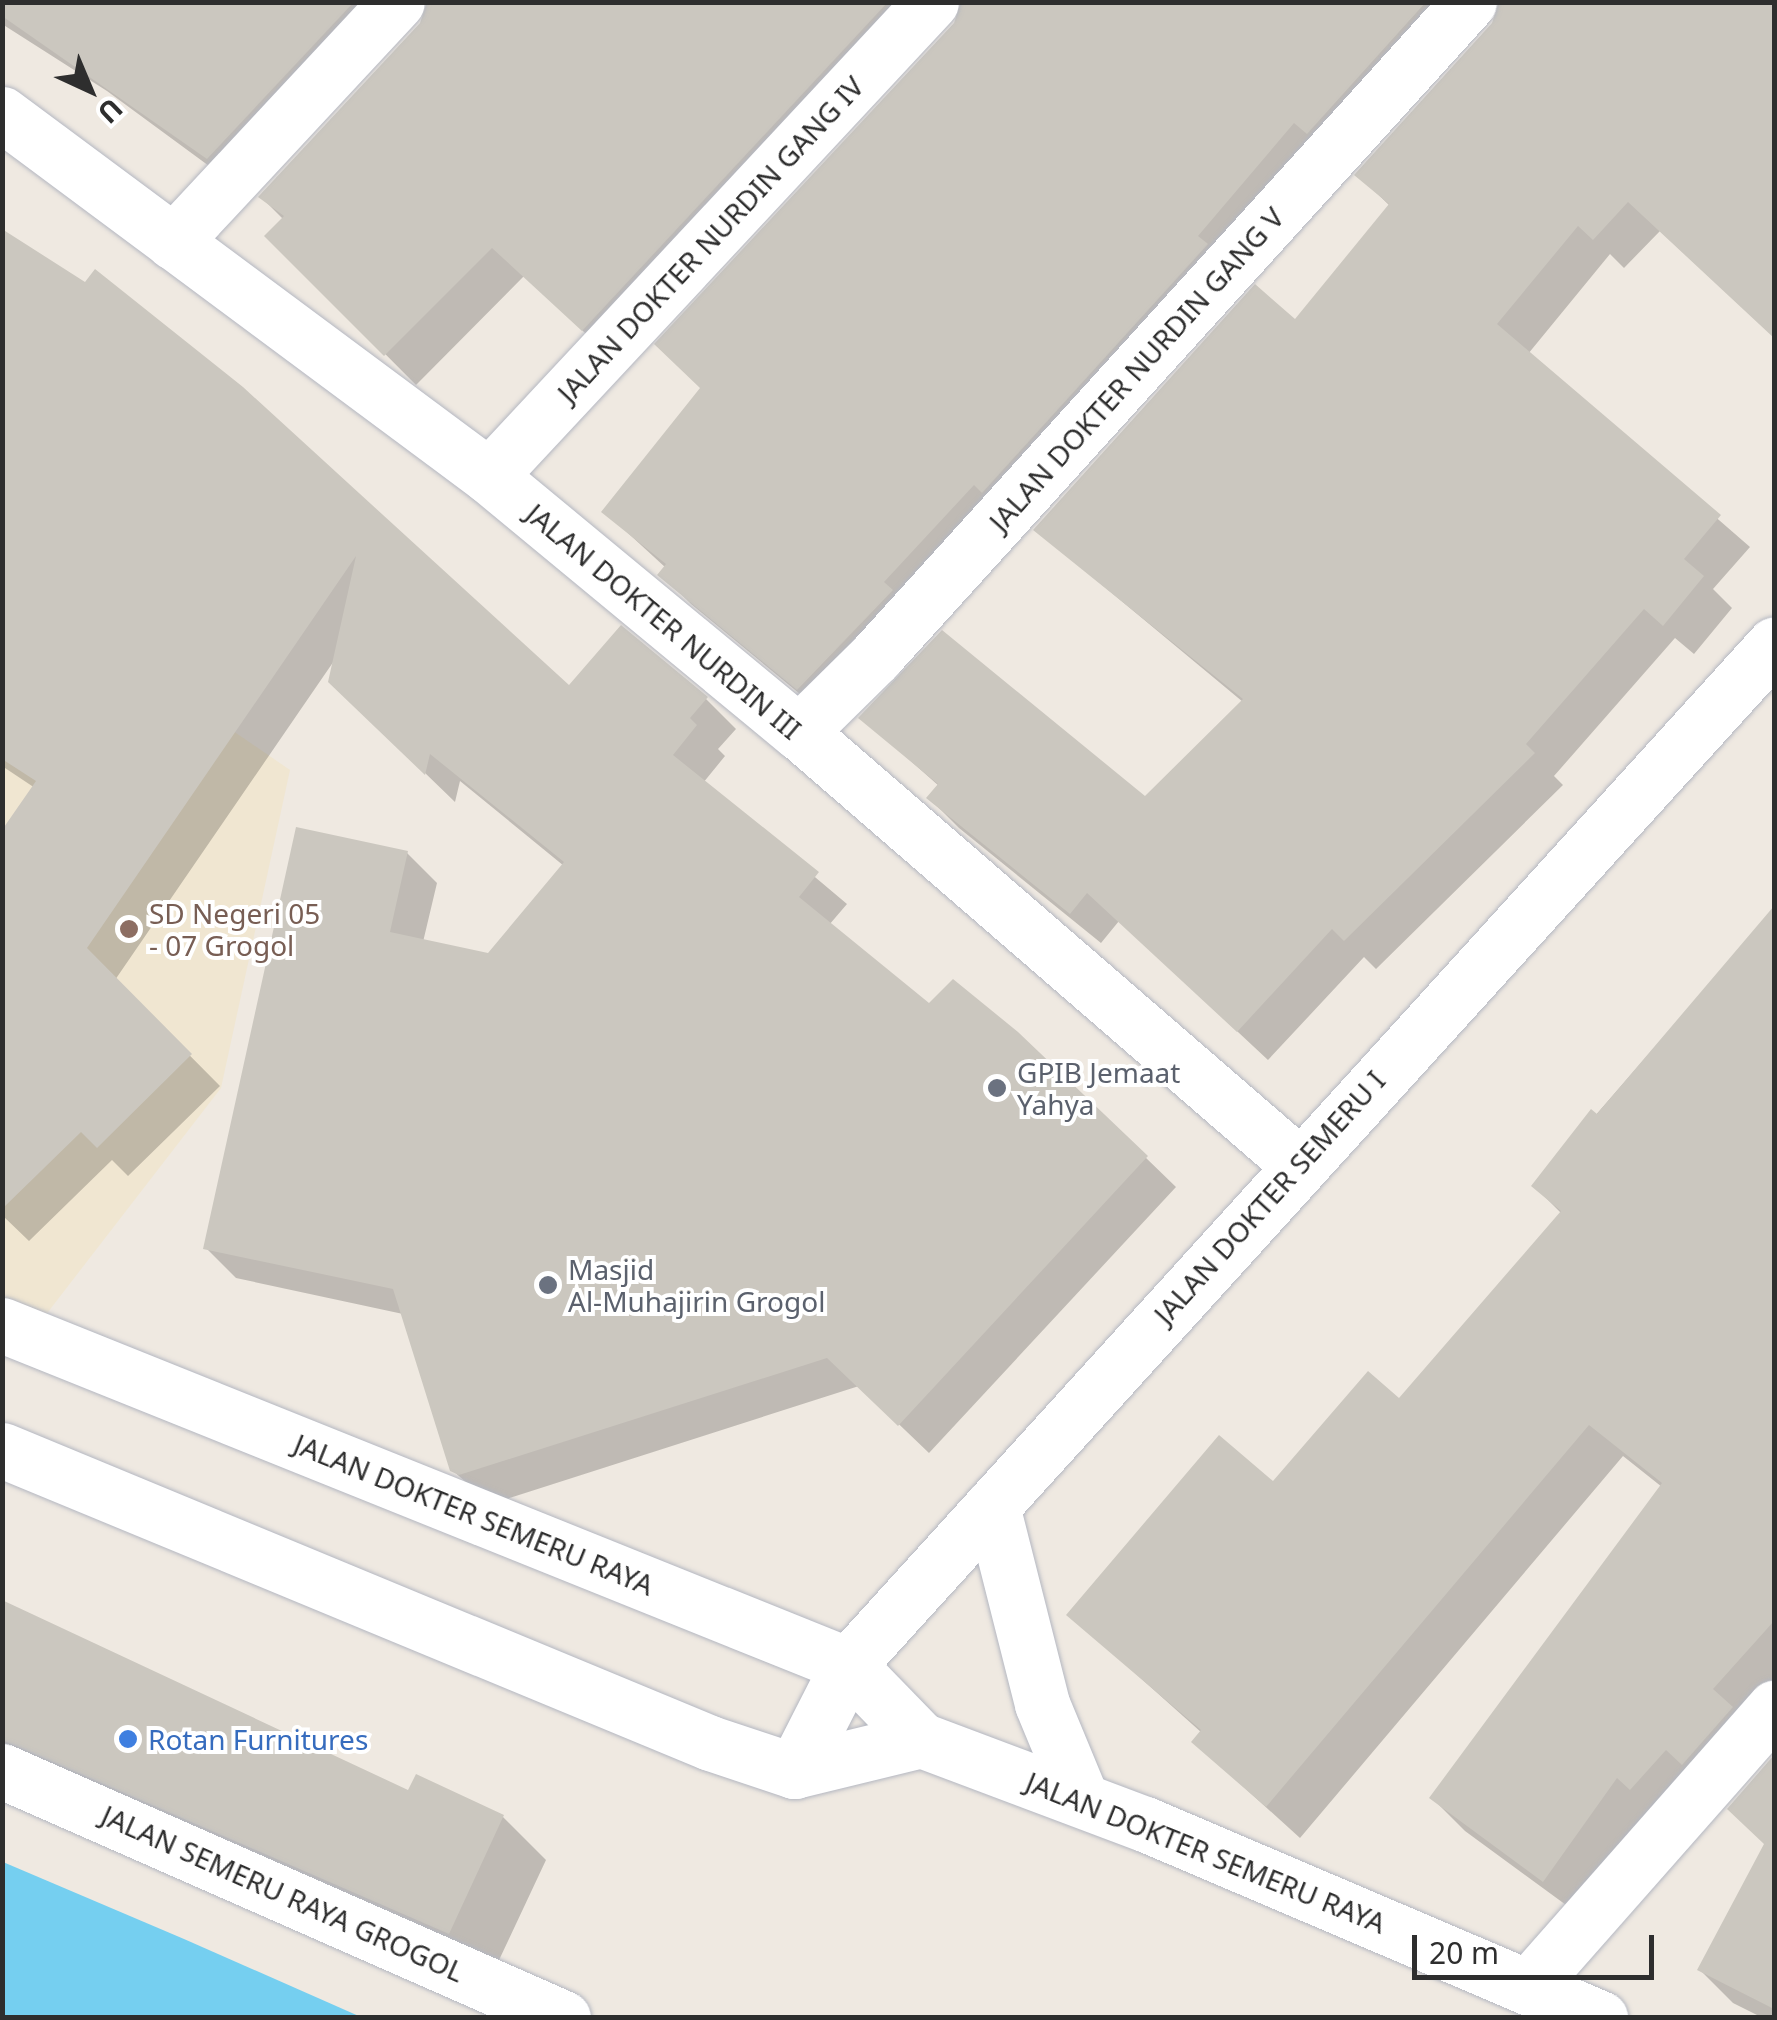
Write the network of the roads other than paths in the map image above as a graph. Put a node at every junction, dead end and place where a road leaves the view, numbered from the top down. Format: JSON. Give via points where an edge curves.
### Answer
{"nodes":[{"id":1,"x":397,"y":2,"type":"edge"},
{"id":2,"x":931,"y":2,"type":"edge"},
{"id":3,"x":1469,"y":2,"type":"edge"},
{"id":4,"x":2,"y":114,"type":"edge"},
{"id":5,"x":173,"y":242,"type":"junction"},
{"id":6,"x":488,"y":476,"type":"junction"},
{"id":7,"x":1774,"y":645,"type":"edge"},
{"id":8,"x":799,"y":732,"type":"junction"},
{"id":9,"x":1298,"y":1164,"type":"junction"},
{"id":10,"x":2,"y":1324,"type":"edge"},
{"id":11,"x":2,"y":1450,"type":"edge"},
{"id":12,"x":992,"y":1506,"type":"junction"},
{"id":13,"x":848,"y":1665,"type":"junction"},
{"id":14,"x":1774,"y":1708,"type":"edge"},
{"id":15,"x":920,"y":1740,"type":"junction"},
{"id":16,"x":794,"y":1771,"type":"junction"},
{"id":17,"x":2,"y":1772,"type":"edge"},
{"id":18,"x":1081,"y":1798,"type":"junction"},
{"id":19,"x":1528,"y":1986,"type":"junction"},
{"id":20,"x":563,"y":2018,"type":"edge"},
{"id":21,"x":1600,"y":2018,"type":"edge"}],
"edges":[{"from":1,"to":5,"type":"street"},
{"from":2,"to":6,"type":"street","name":"JALAN DOKTER NURDIN GANG IV"},
{"from":3,"to":8,"type":"street","name":"JALAN DOKTER NURDIN GANG V","via":[[875,657]]},
{"from":4,"to":5,"type":"street","name":"JALAN DOKTER NURDIN III"},
{"from":5,"to":6,"type":"street","name":"JALAN DOKTER NURDIN III"},
{"from":6,"to":8,"type":"street","name":"JALAN DOKTER NURDIN III"},
{"from":7,"to":9,"type":"street","name":"JALAN DOKTER SEMERU I"},
{"from":8,"to":9,"type":"street","name":"JALAN DOKTER NURDIN III"},
{"from":9,"to":12,"type":"street","name":"JALAN DOKTER SEMERU I"},
{"from":10,"to":13,"type":"street","name":"JALAN DOKTER SEMERU RAYA"},
{"from":11,"to":16,"type":"street","via":[[691,1735]]},
{"from":12,"to":13,"type":"street","name":"JALAN DOKTER SEMERU I"},
{"from":12,"to":18,"type":"street","via":[[1042,1704]]},
{"from":13,"to":15,"type":"street","name":"JALAN DOKTER SEMERU RAYA"},
{"from":13,"to":16,"type":"street","name":"JALAN DOKTER SEMERU I"},
{"from":14,"to":19,"type":"street"},
{"from":15,"to":16,"type":"street"},
{"from":15,"to":18,"type":"street","name":"JALAN DOKTER SEMERU RAYA"},
{"from":17,"to":20,"type":"street","name":"JALAN SEMERU RAYA GROGOL"},
{"from":18,"to":19,"type":"street","name":"JALAN DOKTER SEMERU RAYA"},
{"from":19,"to":21,"type":"street","name":"JALAN DOKTER SEMERU RAYA"}]}
